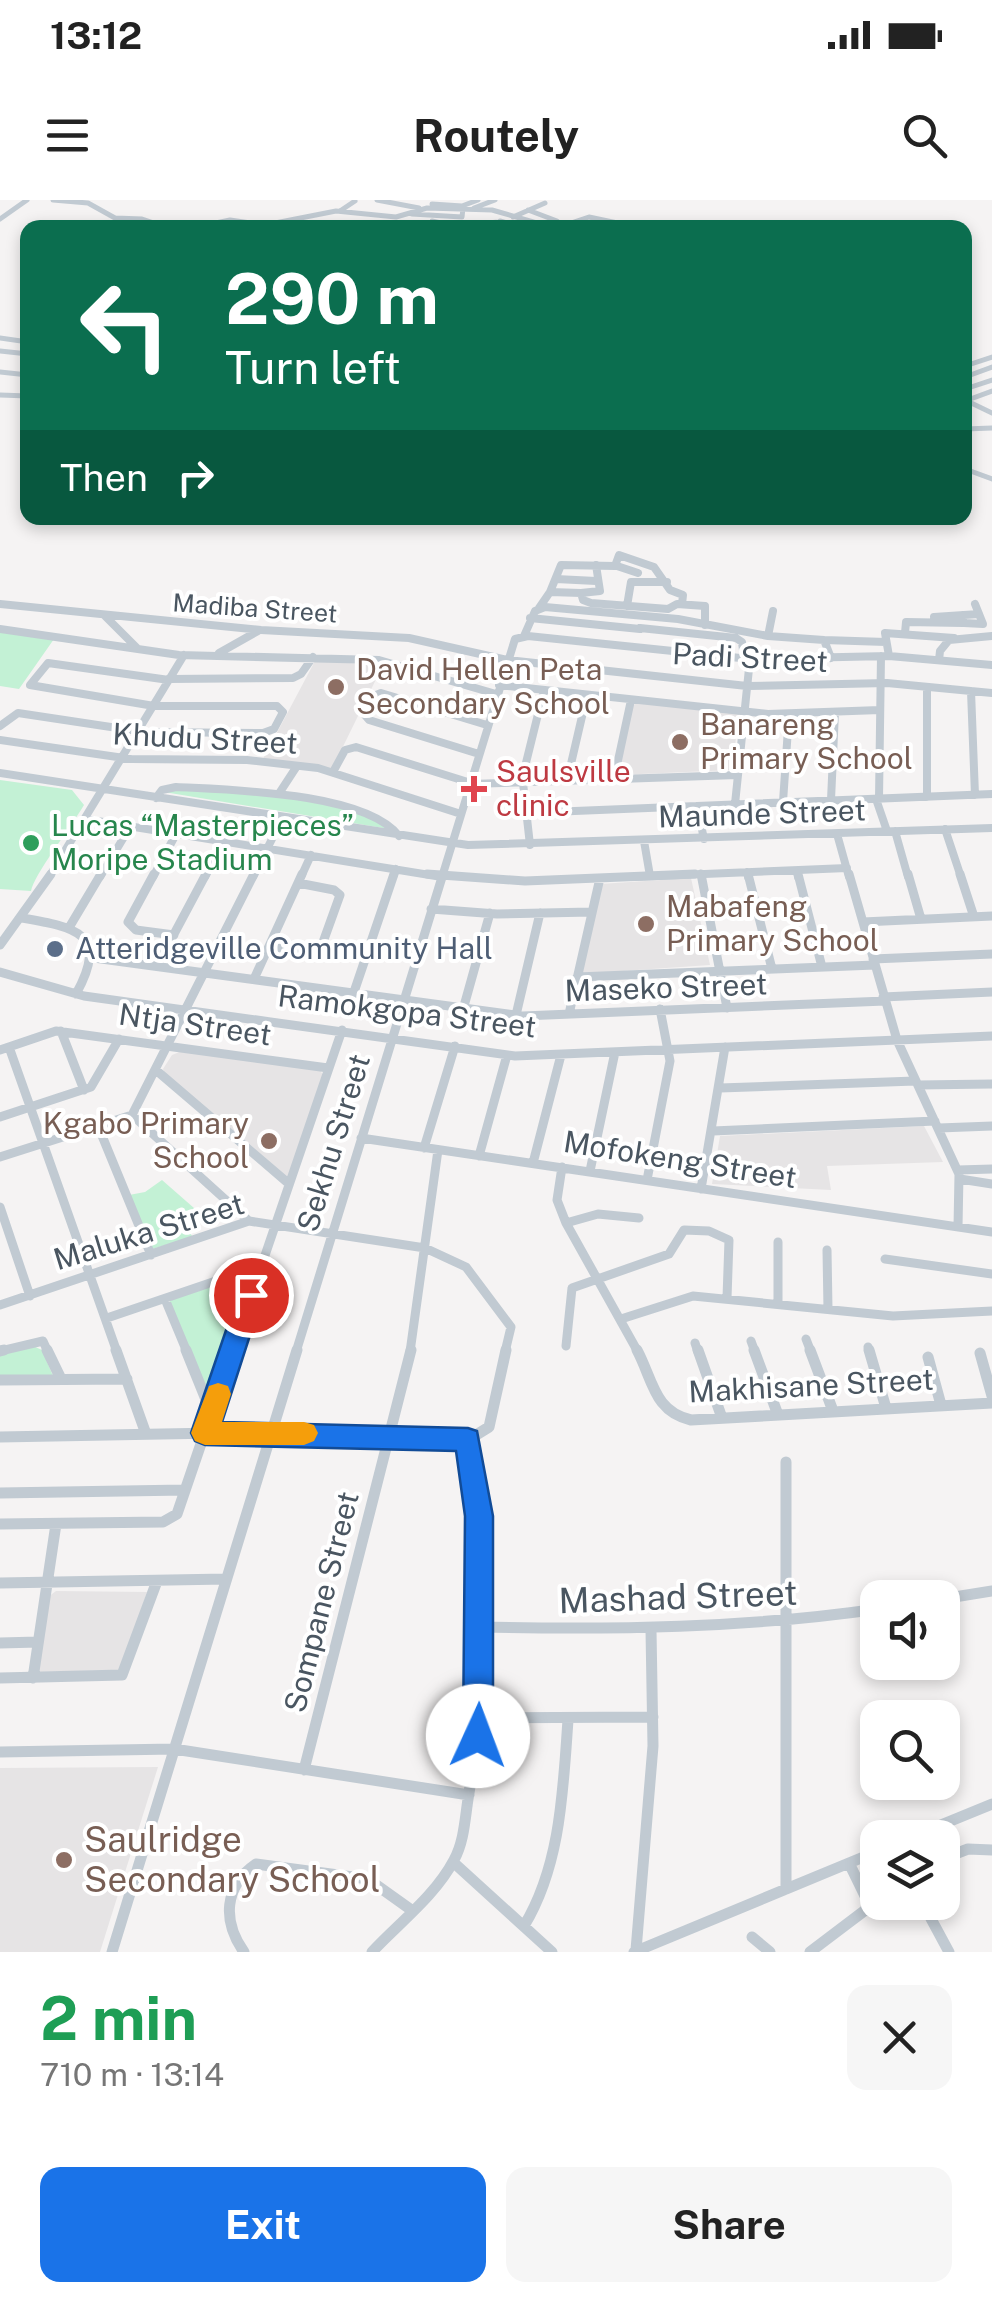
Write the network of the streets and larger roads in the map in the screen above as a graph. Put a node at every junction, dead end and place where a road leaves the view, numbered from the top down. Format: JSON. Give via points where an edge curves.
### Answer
{"nodes":[{"id":1,"x":27,"y":200,"type":"edge"},
{"id":2,"x":52,"y":200,"type":"edge"},
{"id":3,"x":356,"y":200,"type":"edge"},
{"id":4,"x":378,"y":200,"type":"edge"},
{"id":5,"x":478,"y":200,"type":"edge"},
{"id":6,"x":494,"y":200,"type":"edge"},
{"id":7,"x":545,"y":203,"type":"dead end"},
{"id":8,"x":427,"y":205,"type":"edge"},
{"id":9,"x":465,"y":208,"type":"junction"},
{"id":10,"x":528,"y":210,"type":"junction"},
{"id":11,"x":340,"y":211,"type":"junction"},
{"id":12,"x":402,"y":216,"type":"junction"},
{"id":13,"x":510,"y":216,"type":"junction"},
{"id":14,"x":0,"y":220,"type":"edge"},
{"id":15,"x":145,"y":220,"type":"edge"},
{"id":16,"x":299,"y":220,"type":"edge"},
{"id":17,"x":394,"y":220,"type":"edge"},
{"id":18,"x":400,"y":220,"type":"edge"},
{"id":19,"x":421,"y":220,"type":"edge"},
{"id":20,"x":504,"y":220,"type":"edge"},
{"id":21,"x":526,"y":220,"type":"edge"},
{"id":22,"x":553,"y":220,"type":"edge"},
{"id":23,"x":580,"y":220,"type":"edge"},
{"id":24,"x":599,"y":220,"type":"edge"},
{"id":25,"x":972,"y":404,"type":"edge"},
{"id":26,"x":992,"y":404,"type":"edge"},
{"id":27,"x":982,"y":408,"type":"junction"},
{"id":28,"x":992,"y":419,"type":"edge"},
{"id":29,"x":626,"y":556,"type":"junction"},
{"id":30,"x":596,"y":565,"type":"junction"},
{"id":31,"x":617,"y":566,"type":"junction"},
{"id":32,"x":628,"y":568,"type":"junction"},
{"id":33,"x":640,"y":574,"type":"junction"},
{"id":34,"x":556,"y":579,"type":"junction"},
{"id":35,"x":596,"y":581,"type":"junction"},
{"id":36,"x":667,"y":582,"type":"junction"},
{"id":37,"x":550,"y":592,"type":"junction"},
{"id":38,"x":581,"y":593,"type":"junction"},
{"id":39,"x":0,"y":604,"type":"edge"},
{"id":40,"x":682,"y":604,"type":"junction"},
{"id":41,"x":975,"y":604,"type":"dead end"},
{"id":42,"x":630,"y":606,"type":"junction"},
{"id":43,"x":931,"y":606,"type":"dead end"},
{"id":44,"x":539,"y":608,"type":"junction"},
{"id":45,"x":773,"y":611,"type":"dead end"},
{"id":46,"x":105,"y":616,"type":"junction"},
{"id":47,"x":631,"y":616,"type":"junction"},
{"id":48,"x":530,"y":618,"type":"junction"},
{"id":49,"x":643,"y":618,"type":"junction"},
{"id":50,"x":934,"y":619,"type":"junction"},
{"id":51,"x":705,"y":626,"type":"junction"},
{"id":52,"x":0,"y":629,"type":"edge"},
{"id":53,"x":640,"y":629,"type":"junction"},
{"id":54,"x":261,"y":630,"type":"junction"},
{"id":55,"x":906,"y":634,"type":"junction"},
{"id":56,"x":520,"y":636,"type":"junction"},
{"id":57,"x":768,"y":636,"type":"junction"},
{"id":58,"x":992,"y":636,"type":"edge"},
{"id":59,"x":784,"y":638,"type":"junction"},
{"id":60,"x":954,"y":638,"type":"junction"},
{"id":61,"x":824,"y":640,"type":"junction"},
{"id":62,"x":886,"y":642,"type":"junction"},
{"id":63,"x":634,"y":647,"type":"junction"},
{"id":64,"x":137,"y":648,"type":"junction"},
{"id":65,"x":184,"y":655,"type":"junction"},
{"id":66,"x":217,"y":655,"type":"junction"},
{"id":67,"x":885,"y":656,"type":"junction"},
{"id":68,"x":312,"y":657,"type":"junction"},
{"id":69,"x":831,"y":658,"type":"junction"},
{"id":70,"x":747,"y":659,"type":"junction"},
{"id":71,"x":506,"y":660,"type":"junction"},
{"id":72,"x":784,"y":660,"type":"junction"},
{"id":73,"x":940,"y":660,"type":"junction"},
{"id":74,"x":992,"y":665,"type":"edge"},
{"id":75,"x":169,"y":680,"type":"junction"},
{"id":76,"x":882,"y":683,"type":"junction"},
{"id":77,"x":748,"y":686,"type":"junction"},
{"id":78,"x":927,"y":686,"type":"junction"},
{"id":79,"x":498,"y":690,"type":"junction"},
{"id":80,"x":544,"y":690,"type":"junction"},
{"id":81,"x":972,"y":691,"type":"junction"},
{"id":82,"x":992,"y":692,"type":"edge"},
{"id":83,"x":587,"y":695,"type":"junction"},
{"id":84,"x":631,"y":700,"type":"junction"},
{"id":85,"x":154,"y":706,"type":"junction"},
{"id":86,"x":880,"y":710,"type":"junction"},
{"id":87,"x":744,"y":712,"type":"junction"},
{"id":88,"x":834,"y":712,"type":"junction"},
{"id":89,"x":789,"y":714,"type":"junction"},
{"id":90,"x":487,"y":725,"type":"junction"},
{"id":91,"x":0,"y":726,"type":"edge"},
{"id":92,"x":138,"y":732,"type":"junction"},
{"id":93,"x":0,"y":740,"type":"edge"},
{"id":94,"x":479,"y":754,"type":"junction"},
{"id":95,"x":121,"y":758,"type":"junction"},
{"id":96,"x":297,"y":766,"type":"junction"},
{"id":97,"x":333,"y":772,"type":"junction"},
{"id":98,"x":0,"y":774,"type":"edge"},
{"id":99,"x":737,"y":775,"type":"junction"},
{"id":100,"x":614,"y":779,"type":"junction"},
{"id":101,"x":567,"y":781,"type":"junction"},
{"id":102,"x":522,"y":783,"type":"junction"},
{"id":103,"x":471,"y":784,"type":"junction"},
{"id":104,"x":103,"y":789,"type":"junction"},
{"id":105,"x":280,"y":792,"type":"junction"},
{"id":106,"x":992,"y":794,"type":"edge"},
{"id":107,"x":974,"y":795,"type":"junction"},
{"id":108,"x":927,"y":797,"type":"junction"},
{"id":109,"x":156,"y":798,"type":"junction"},
{"id":110,"x":878,"y":799,"type":"junction"},
{"id":111,"x":831,"y":800,"type":"junction"},
{"id":112,"x":784,"y":802,"type":"junction"},
{"id":113,"x":735,"y":804,"type":"junction"},
{"id":114,"x":697,"y":806,"type":"junction"},
{"id":115,"x":526,"y":812,"type":"junction"},
{"id":116,"x":461,"y":814,"type":"junction"},
{"id":117,"x":283,"y":817,"type":"junction"},
{"id":118,"x":84,"y":819,"type":"junction"},
{"id":119,"x":130,"y":826,"type":"junction"},
{"id":120,"x":992,"y":828,"type":"edge"},
{"id":121,"x":945,"y":829,"type":"junction"},
{"id":122,"x":891,"y":831,"type":"junction"},
{"id":123,"x":176,"y":834,"type":"junction"},
{"id":124,"x":838,"y":834,"type":"junction"},
{"id":125,"x":399,"y":836,"type":"junction"},
{"id":126,"x":704,"y":840,"type":"junction"},
{"id":127,"x":644,"y":841,"type":"junction"},
{"id":128,"x":224,"y":842,"type":"junction"},
{"id":129,"x":453,"y":844,"type":"junction"},
{"id":130,"x":530,"y":846,"type":"junction"},
{"id":131,"x":267,"y":848,"type":"junction"},
{"id":132,"x":311,"y":855,"type":"junction"},
{"id":133,"x":848,"y":868,"type":"junction"},
{"id":134,"x":396,"y":869,"type":"junction"},
{"id":135,"x":797,"y":871,"type":"junction"},
{"id":136,"x":746,"y":872,"type":"junction"},
{"id":137,"x":701,"y":874,"type":"junction"},
{"id":138,"x":650,"y":876,"type":"junction"},
{"id":139,"x":442,"y":877,"type":"junction"},
{"id":140,"x":600,"y":878,"type":"junction"},
{"id":141,"x":298,"y":883,"type":"junction"},
{"id":142,"x":431,"y":910,"type":"junction"},
{"id":143,"x":591,"y":912,"type":"junction"},
{"id":144,"x":490,"y":913,"type":"junction"},
{"id":145,"x":540,"y":913,"type":"junction"},
{"id":146,"x":992,"y":916,"type":"edge"},
{"id":147,"x":974,"y":917,"type":"junction"},
{"id":148,"x":22,"y":918,"type":"junction"},
{"id":149,"x":921,"y":919,"type":"junction"},
{"id":150,"x":864,"y":922,"type":"junction"},
{"id":151,"x":70,"y":926,"type":"junction"},
{"id":152,"x":174,"y":935,"type":"junction"},
{"id":153,"x":0,"y":945,"type":"edge"},
{"id":154,"x":269,"y":947,"type":"junction"},
{"id":155,"x":992,"y":954,"type":"edge"},
{"id":156,"x":94,"y":958,"type":"junction"},
{"id":157,"x":874,"y":962,"type":"junction"},
{"id":158,"x":158,"y":966,"type":"junction"},
{"id":159,"x":822,"y":967,"type":"junction"},
{"id":160,"x":772,"y":970,"type":"junction"},
{"id":161,"x":0,"y":972,"type":"edge"},
{"id":162,"x":205,"y":972,"type":"junction"},
{"id":163,"x":719,"y":972,"type":"junction"},
{"id":164,"x":577,"y":978,"type":"junction"},
{"id":165,"x":254,"y":979,"type":"junction"},
{"id":166,"x":354,"y":992,"type":"junction"},
{"id":167,"x":992,"y":992,"type":"edge"},
{"id":168,"x":76,"y":994,"type":"junction"},
{"id":169,"x":406,"y":998,"type":"junction"},
{"id":170,"x":884,"y":999,"type":"junction"},
{"id":171,"x":464,"y":1006,"type":"junction"},
{"id":172,"x":728,"y":1008,"type":"junction"},
{"id":173,"x":187,"y":1009,"type":"junction"},
{"id":174,"x":660,"y":1009,"type":"junction"},
{"id":175,"x":569,"y":1014,"type":"junction"},
{"id":176,"x":516,"y":1015,"type":"junction"},
{"id":177,"x":342,"y":1030,"type":"junction"},
{"id":178,"x":59,"y":1031,"type":"junction"},
{"id":179,"x":394,"y":1036,"type":"junction"},
{"id":180,"x":992,"y":1036,"type":"edge"},
{"id":181,"x":119,"y":1039,"type":"junction"},
{"id":182,"x":897,"y":1040,"type":"junction"},
{"id":183,"x":170,"y":1046,"type":"junction"},
{"id":184,"x":455,"y":1046,"type":"junction"},
{"id":185,"x":724,"y":1047,"type":"junction"},
{"id":186,"x":5,"y":1048,"type":"edge"},
{"id":187,"x":670,"y":1050,"type":"junction"},
{"id":188,"x":615,"y":1052,"type":"junction"},
{"id":189,"x":508,"y":1055,"type":"junction"},
{"id":190,"x":561,"y":1055,"type":"junction"},
{"id":191,"x":328,"y":1068,"type":"junction"},
{"id":192,"x":157,"y":1071,"type":"junction"},
{"id":193,"x":917,"y":1083,"type":"junction"},
{"id":194,"x":992,"y":1084,"type":"edge"},
{"id":195,"x":720,"y":1088,"type":"junction"},
{"id":196,"x":84,"y":1090,"type":"junction"},
{"id":197,"x":30,"y":1108,"type":"junction"},
{"id":198,"x":132,"y":1114,"type":"junction"},
{"id":199,"x":0,"y":1117,"type":"edge"},
{"id":200,"x":937,"y":1124,"type":"junction"},
{"id":201,"x":98,"y":1126,"type":"junction"},
{"id":202,"x":992,"y":1126,"type":"edge"},
{"id":203,"x":713,"y":1131,"type":"junction"},
{"id":204,"x":360,"y":1138,"type":"junction"},
{"id":205,"x":42,"y":1144,"type":"junction"},
{"id":206,"x":424,"y":1148,"type":"junction"},
{"id":207,"x":438,"y":1150,"type":"junction"},
{"id":208,"x":478,"y":1156,"type":"junction"},
{"id":209,"x":0,"y":1157,"type":"edge"},
{"id":210,"x":533,"y":1164,"type":"junction"},
{"id":211,"x":562,"y":1167,"type":"junction"},
{"id":212,"x":992,"y":1169,"type":"edge"},
{"id":213,"x":590,"y":1171,"type":"junction"},
{"id":214,"x":959,"y":1175,"type":"junction"},
{"id":215,"x":647,"y":1180,"type":"junction"},
{"id":216,"x":288,"y":1183,"type":"junction"},
{"id":217,"x":992,"y":1184,"type":"edge"},
{"id":218,"x":702,"y":1188,"type":"junction"},
{"id":219,"x":0,"y":1207,"type":"edge"},
{"id":220,"x":638,"y":1218,"type":"dead end"},
{"id":221,"x":249,"y":1221,"type":"junction"},
{"id":222,"x":566,"y":1223,"type":"junction"},
{"id":223,"x":275,"y":1224,"type":"junction"},
{"id":224,"x":958,"y":1227,"type":"junction"},
{"id":225,"x":992,"y":1232,"type":"edge"},
{"id":226,"x":331,"y":1233,"type":"junction"},
{"id":227,"x":778,"y":1242,"type":"dead end"},
{"id":228,"x":425,"y":1248,"type":"junction"},
{"id":229,"x":826,"y":1250,"type":"dead end"},
{"id":230,"x":151,"y":1255,"type":"junction"},
{"id":231,"x":885,"y":1260,"type":"dead end"},
{"id":232,"x":260,"y":1266,"type":"junction"},
{"id":233,"x":992,"y":1274,"type":"edge"},
{"id":234,"x":91,"y":1276,"type":"junction"},
{"id":235,"x":598,"y":1278,"type":"junction"},
{"id":236,"x":30,"y":1296,"type":"junction"},
{"id":237,"x":165,"y":1298,"type":"junction"},
{"id":238,"x":727,"y":1298,"type":"junction"},
{"id":239,"x":778,"y":1303,"type":"junction"},
{"id":240,"x":0,"y":1305,"type":"edge"},
{"id":241,"x":828,"y":1309,"type":"junction"},
{"id":242,"x":992,"y":1311,"type":"edge"},
{"id":243,"x":107,"y":1318,"type":"junction"},
{"id":244,"x":621,"y":1319,"type":"junction"},
{"id":245,"x":806,"y":1339,"type":"dead end"},
{"id":246,"x":751,"y":1341,"type":"dead end"},
{"id":247,"x":695,"y":1343,"type":"dead end"},
{"id":248,"x":566,"y":1346,"type":"dead end"},
{"id":249,"x":868,"y":1347,"type":"dead end"},
{"id":250,"x":0,"y":1351,"type":"edge"},
{"id":251,"x":980,"y":1353,"type":"dead end"},
{"id":252,"x":928,"y":1357,"type":"dead end"},
{"id":253,"x":61,"y":1379,"type":"junction"},
{"id":254,"x":127,"y":1379,"type":"junction"},
{"id":255,"x":0,"y":1380,"type":"edge"},
{"id":256,"x":992,"y":1399,"type":"edge"},
{"id":257,"x":941,"y":1405,"type":"junction"},
{"id":258,"x":886,"y":1408,"type":"junction"},
{"id":259,"x":833,"y":1411,"type":"junction"},
{"id":260,"x":212,"y":1412,"type":"junction"},
{"id":261,"x":778,"y":1414,"type":"junction"},
{"id":262,"x":722,"y":1418,"type":"junction"},
{"id":263,"x":272,"y":1432,"type":"junction"},
{"id":264,"x":205,"y":1433,"type":"junction"},
{"id":265,"x":146,"y":1434,"type":"junction"},
{"id":266,"x":0,"y":1436,"type":"edge"},
{"id":267,"x":390,"y":1436,"type":"junction"},
{"id":268,"x":468,"y":1440,"type":"junction"},
{"id":269,"x":786,"y":1462,"type":"dead end"},
{"id":270,"x":185,"y":1490,"type":"junction"},
{"id":271,"x":0,"y":1493,"type":"edge"},
{"id":272,"x":0,"y":1524,"type":"edge"},
{"id":273,"x":56,"y":1524,"type":"junction"},
{"id":274,"x":226,"y":1579,"type":"junction"},
{"id":275,"x":157,"y":1581,"type":"junction"},
{"id":276,"x":46,"y":1582,"type":"junction"},
{"id":277,"x":0,"y":1583,"type":"edge"},
{"id":278,"x":992,"y":1591,"type":"edge"},
{"id":279,"x":960,"y":1596,"type":"edge"},
{"id":280,"x":860,"y":1613,"type":"edge"},
{"id":281,"x":786,"y":1623,"type":"junction"},
{"id":282,"x":480,"y":1627,"type":"junction"},
{"id":283,"x":651,"y":1630,"type":"junction"},
{"id":284,"x":0,"y":1642,"type":"edge"},
{"id":285,"x":38,"y":1642,"type":"junction"},
{"id":286,"x":0,"y":1678,"type":"edge"},
{"id":287,"x":33,"y":1678,"type":"junction"},
{"id":288,"x":653,"y":1717,"type":"junction"},
{"id":289,"x":480,"y":1718,"type":"junction"},
{"id":290,"x":568,"y":1720,"type":"junction"},
{"id":291,"x":174,"y":1749,"type":"junction"},
{"id":292,"x":0,"y":1752,"type":"edge"},
{"id":293,"x":304,"y":1770,"type":"junction"},
{"id":294,"x":469,"y":1794,"type":"junction"},
{"id":295,"x":992,"y":1804,"type":"edge"},
{"id":296,"x":953,"y":1820,"type":"edge"},
{"id":297,"x":992,"y":1850,"type":"edge"},
{"id":298,"x":960,"y":1853,"type":"edge"},
{"id":299,"x":860,"y":1858,"type":"edge"},
{"id":300,"x":453,"y":1862,"type":"junction"},
{"id":301,"x":849,"y":1863,"type":"junction"},
{"id":302,"x":860,"y":1880,"type":"edge"},
{"id":303,"x":786,"y":1889,"type":"junction"},
{"id":304,"x":410,"y":1909,"type":"junction"},
{"id":305,"x":860,"y":1915,"type":"edge"},
{"id":306,"x":932,"y":1920,"type":"edge"},
{"id":307,"x":524,"y":1926,"type":"junction"},
{"id":308,"x":752,"y":1937,"type":"dead end"},
{"id":309,"x":642,"y":1950,"type":"edge"},
{"id":310,"x":112,"y":1952,"type":"edge"},
{"id":311,"x":244,"y":1952,"type":"edge"},
{"id":312,"x":372,"y":1952,"type":"edge"},
{"id":313,"x":552,"y":1952,"type":"edge"},
{"id":314,"x":770,"y":1952,"type":"edge"},
{"id":315,"x":810,"y":1952,"type":"edge"},
{"id":316,"x":950,"y":1952,"type":"edge"}],
"edges":[{"from":1,"to":14,"type":"street"},
{"from":2,"to":15,"type":"street"},
{"from":3,"to":11,"type":"street"},
{"from":4,"to":8,"type":"street"},
{"from":5,"to":9,"type":"street"},
{"from":6,"to":9,"type":"street"},
{"from":7,"to":10,"type":"street"},
{"from":8,"to":9,"type":"street"},
{"from":8,"to":12,"type":"street"},
{"from":9,"to":12,"type":"street","via":[[461,217]]},
{"from":9,"to":13,"type":"street"},
{"from":10,"to":13,"type":"street"},
{"from":10,"to":22,"type":"street"},
{"from":11,"to":12,"type":"street"},
{"from":11,"to":16,"type":"street"},
{"from":12,"to":17,"type":"street"},
{"from":12,"to":18,"type":"street"},
{"from":12,"to":19,"type":"street"},
{"from":13,"to":20,"type":"street"},
{"from":13,"to":21,"type":"street"},
{"from":23,"to":24,"type":"street"},
{"from":25,"to":27,"type":"street"},
{"from":26,"to":27,"type":"street"},
{"from":27,"to":28,"type":"street"},
{"from":29,"to":31,"type":"street","via":[[618,556]]},
{"from":29,"to":32,"type":"street"},
{"from":29,"to":33,"type":"street"},
{"from":30,"to":31,"type":"street"},
{"from":30,"to":34,"type":"street","via":[[561,565]]},
{"from":30,"to":35,"type":"street"},
{"from":31,"to":32,"type":"street"},
{"from":32,"to":33,"type":"street"},
{"from":33,"to":36,"type":"street"},
{"from":33,"to":36,"type":"street","via":[[654,567]]},
{"from":33,"to":42,"type":"street","via":[[630,583]]},
{"from":34,"to":35,"type":"street"},
{"from":34,"to":37,"type":"street"},
{"from":35,"to":38,"type":"street","via":[[600,592]]},
{"from":36,"to":40,"type":"street","via":[[683,595]]},
{"from":37,"to":38,"type":"street"},
{"from":37,"to":44,"type":"street"},
{"from":38,"to":42,"type":"street","via":[[589,603]]},
{"from":39,"to":46,"type":"street","name":"Madiba Street"},
{"from":40,"to":42,"type":"street"},
{"from":40,"to":51,"type":"street","via":[[707,608]]},
{"from":41,"to":50,"type":"street","via":[[982,624]]},
{"from":42,"to":47,"type":"street"},
{"from":43,"to":50,"type":"street"},
{"from":44,"to":47,"type":"street"},
{"from":44,"to":48,"type":"street"},
{"from":45,"to":57,"type":"street"},
{"from":46,"to":54,"type":"street","name":"Madiba Street"},
{"from":46,"to":64,"type":"street"},
{"from":47,"to":49,"type":"street"},
{"from":48,"to":53,"type":"street"},
{"from":48,"to":56,"type":"street","name":"Sekhu Street"},
{"from":49,"to":51,"type":"street"},
{"from":49,"to":53,"type":"street"},
{"from":50,"to":55,"type":"street","via":[[905,622]]},
{"from":51,"to":57,"type":"street"},
{"from":52,"to":64,"type":"street"},
{"from":53,"to":63,"type":"street"},
{"from":53,"to":70,"type":"street","via":[[739,639]]},
{"from":54,"to":66,"type":"street"},
{"from":54,"to":71,"type":"street","name":"Madiba Street","via":[[408,638]]},
{"from":55,"to":60,"type":"street"},
{"from":55,"to":62,"type":"street","via":[[885,633]]},
{"from":56,"to":63,"type":"street"},
{"from":56,"to":71,"type":"street","name":"Sekhu Street"},
{"from":57,"to":59,"type":"street"},
{"from":58,"to":60,"type":"street"},
{"from":59,"to":61,"type":"street"},
{"from":59,"to":72,"type":"street"},
{"from":60,"to":73,"type":"street","via":[[939,647]]},
{"from":61,"to":62,"type":"street"},
{"from":61,"to":69,"type":"street"},
{"from":62,"to":67,"type":"street"},
{"from":63,"to":70,"type":"street"},
{"from":64,"to":65,"type":"street"},
{"from":65,"to":66,"type":"street"},
{"from":65,"to":75,"type":"street"},
{"from":66,"to":68,"type":"street"},
{"from":67,"to":69,"type":"street"},
{"from":67,"to":73,"type":"street"},
{"from":67,"to":76,"type":"street"},
{"from":68,"to":75,"type":"street","via":[[293,678]]},
{"from":68,"to":79,"type":"street","via":[[390,662]]},
{"from":69,"to":72,"type":"street"},
{"from":70,"to":72,"type":"street"},
{"from":70,"to":77,"type":"street"},
{"from":71,"to":77,"type":"street","name":"Padi Street"},
{"from":71,"to":79,"type":"street","name":"Sekhu Street"},
{"from":73,"to":74,"type":"street"},
{"from":75,"to":85,"type":"street"},
{"from":75,"to":85,"type":"street","via":[[51,662],[30,685]]},
{"from":76,"to":77,"type":"street","name":"Padi Street"},
{"from":76,"to":78,"type":"street","name":"Padi Street"},
{"from":76,"to":86,"type":"street"},
{"from":77,"to":87,"type":"street"},
{"from":78,"to":81,"type":"street","name":"Padi Street"},
{"from":78,"to":108,"type":"street"},
{"from":79,"to":80,"type":"street"},
{"from":79,"to":90,"type":"street","name":"Sekhu Street"},
{"from":80,"to":83,"type":"street"},
{"from":80,"to":102,"type":"street"},
{"from":81,"to":82,"type":"street","name":"Padi Street"},
{"from":81,"to":107,"type":"street"},
{"from":83,"to":84,"type":"street"},
{"from":83,"to":101,"type":"street"},
{"from":84,"to":87,"type":"street"},
{"from":84,"to":100,"type":"street"},
{"from":85,"to":92,"type":"street"},
{"from":85,"to":92,"type":"street","via":[[283,710],[267,733]]},
{"from":86,"to":88,"type":"street"},
{"from":86,"to":110,"type":"street"},
{"from":87,"to":89,"type":"street"},
{"from":87,"to":99,"type":"street"},
{"from":88,"to":89,"type":"street"},
{"from":88,"to":111,"type":"street"},
{"from":89,"to":112,"type":"street"},
{"from":90,"to":94,"type":"street","name":"Sekhu Street"},
{"from":90,"to":94,"type":"street","via":[[374,694],[363,714]]},
{"from":91,"to":92,"type":"street","via":[[18,713]]},
{"from":92,"to":95,"type":"street"},
{"from":93,"to":95,"type":"street","name":"Khudu Street"},
{"from":94,"to":103,"type":"street","name":"Sekhu Street"},
{"from":95,"to":96,"type":"street","name":"Khudu Street"},
{"from":95,"to":104,"type":"street"},
{"from":96,"to":97,"type":"street","name":"Khudu Street"},
{"from":96,"to":105,"type":"street"},
{"from":97,"to":103,"type":"street","via":[[345,750],[356,747]]},
{"from":97,"to":116,"type":"street","name":"Khudu Street"},
{"from":98,"to":104,"type":"street","name":"Maunde Street"},
{"from":99,"to":100,"type":"street"},
{"from":99,"to":113,"type":"street"},
{"from":100,"to":101,"type":"street"},
{"from":101,"to":102,"type":"street"},
{"from":102,"to":103,"type":"street"},
{"from":102,"to":115,"type":"street"},
{"from":103,"to":116,"type":"street","name":"Sekhu Street"},
{"from":104,"to":109,"type":"street","name":"Maunde Street"},
{"from":104,"to":118,"type":"street"},
{"from":105,"to":109,"type":"street","via":[[170,787]]},
{"from":105,"to":125,"type":"street","via":[[392,824]]},
{"from":106,"to":107,"type":"street"},
{"from":107,"to":108,"type":"street"},
{"from":108,"to":110,"type":"street"},
{"from":109,"to":117,"type":"street","name":"Maunde Street"},
{"from":110,"to":111,"type":"street"},
{"from":110,"to":122,"type":"street"},
{"from":111,"to":112,"type":"street"},
{"from":112,"to":113,"type":"street"},
{"from":113,"to":114,"type":"street"},
{"from":114,"to":115,"type":"street"},
{"from":114,"to":126,"type":"street"},
{"from":115,"to":130,"type":"street"},
{"from":116,"to":129,"type":"street","name":"Sekhu Street"},
{"from":117,"to":125,"type":"street","name":"Maunde Street"},
{"from":117,"to":131,"type":"street"},
{"from":118,"to":119,"type":"street"},
{"from":118,"to":148,"type":"street"},
{"from":119,"to":123,"type":"street"},
{"from":119,"to":151,"type":"street"},
{"from":120,"to":121,"type":"street","name":"Maunde Street"},
{"from":121,"to":122,"type":"street","name":"Maunde Street"},
{"from":121,"to":147,"type":"street"},
{"from":122,"to":124,"type":"street","name":"Maunde Street"},
{"from":122,"to":149,"type":"street"},
{"from":123,"to":128,"type":"street"},
{"from":123,"to":152,"type":"street","via":[[128,922],[136,930]]},
{"from":124,"to":126,"type":"street","name":"Maunde Street"},
{"from":124,"to":133,"type":"street"},
{"from":125,"to":129,"type":"street","name":"Maunde Street"},
{"from":126,"to":127,"type":"street","name":"Maunde Street"},
{"from":127,"to":130,"type":"street","name":"Maunde Street"},
{"from":127,"to":138,"type":"street"},
{"from":128,"to":131,"type":"street"},
{"from":128,"to":152,"type":"street"},
{"from":129,"to":130,"type":"street","name":"Maunde Street"},
{"from":129,"to":139,"type":"street","name":"Sekhu Street"},
{"from":131,"to":132,"type":"street"},
{"from":131,"to":162,"type":"street"},
{"from":132,"to":134,"type":"street"},
{"from":132,"to":141,"type":"street"},
{"from":133,"to":135,"type":"street"},
{"from":133,"to":150,"type":"street"},
{"from":134,"to":139,"type":"street"},
{"from":134,"to":166,"type":"street"},
{"from":135,"to":136,"type":"street"},
{"from":135,"to":159,"type":"street"},
{"from":136,"to":137,"type":"street"},
{"from":136,"to":160,"type":"street"},
{"from":137,"to":138,"type":"street"},
{"from":137,"to":163,"type":"street"},
{"from":138,"to":140,"type":"street"},
{"from":139,"to":140,"type":"street"},
{"from":139,"to":142,"type":"street","name":"Sekhu Street"},
{"from":140,"to":143,"type":"street"},
{"from":141,"to":154,"type":"street"},
{"from":141,"to":154,"type":"street","via":[[339,893],[322,945],[312,952]]},
{"from":142,"to":144,"type":"street"},
{"from":142,"to":169,"type":"street","name":"Sekhu Street"},
{"from":143,"to":145,"type":"street"},
{"from":143,"to":164,"type":"street"},
{"from":144,"to":145,"type":"street"},
{"from":144,"to":171,"type":"street"},
{"from":145,"to":176,"type":"street"},
{"from":146,"to":147,"type":"street"},
{"from":147,"to":149,"type":"street"},
{"from":148,"to":151,"type":"street"},
{"from":148,"to":153,"type":"street"},
{"from":149,"to":150,"type":"street"},
{"from":150,"to":157,"type":"street"},
{"from":151,"to":156,"type":"street"},
{"from":152,"to":158,"type":"street"},
{"from":154,"to":165,"type":"street"},
{"from":155,"to":157,"type":"street"},
{"from":156,"to":158,"type":"street","name":"Maseko Street"},
{"from":156,"to":168,"type":"street"},
{"from":157,"to":159,"type":"street"},
{"from":157,"to":170,"type":"street"},
{"from":158,"to":162,"type":"street","name":"Maseko Street"},
{"from":159,"to":160,"type":"street"},
{"from":160,"to":163,"type":"street"},
{"from":161,"to":168,"type":"street","name":"Ramokgopa Street"},
{"from":162,"to":165,"type":"street","name":"Maseko Street"},
{"from":162,"to":173,"type":"street"},
{"from":163,"to":164,"type":"street"},
{"from":163,"to":172,"type":"street"},
{"from":164,"to":175,"type":"street"},
{"from":165,"to":166,"type":"street","name":"Maseko Street"},
{"from":166,"to":169,"type":"street","name":"Maseko Street"},
{"from":167,"to":170,"type":"street","name":"Maseko Street"},
{"from":168,"to":173,"type":"street","name":"Ramokgopa Street"},
{"from":169,"to":171,"type":"street","name":"Maseko Street"},
{"from":169,"to":179,"type":"street","name":"Sekhu Street"},
{"from":170,"to":172,"type":"street","name":"Maseko Street"},
{"from":170,"to":182,"type":"street"},
{"from":171,"to":176,"type":"street","name":"Maseko Street"},
{"from":172,"to":174,"type":"street","name":"Maseko Street"},
{"from":173,"to":177,"type":"street","name":"Ramokgopa Street"},
{"from":173,"to":183,"type":"street"},
{"from":174,"to":175,"type":"street","name":"Maseko Street"},
{"from":174,"to":187,"type":"street"},
{"from":175,"to":176,"type":"street","name":"Maseko Street"},
{"from":177,"to":179,"type":"street","name":"Ramokgopa Street"},
{"from":177,"to":191,"type":"street"},
{"from":178,"to":181,"type":"street","name":"Ntja Street"},
{"from":178,"to":186,"type":"street"},
{"from":178,"to":196,"type":"street"},
{"from":179,"to":184,"type":"street","name":"Ramokgopa Street"},
{"from":179,"to":204,"type":"street","name":"Sekhu Street"},
{"from":180,"to":182,"type":"street","name":"Ramokgopa Street"},
{"from":181,"to":183,"type":"street","name":"Ntja Street"},
{"from":181,"to":196,"type":"street","via":[[97,1081]]},
{"from":182,"to":185,"type":"street","name":"Ramokgopa Street"},
{"from":182,"to":193,"type":"street"},
{"from":183,"to":191,"type":"street","name":"Ntja Street"},
{"from":183,"to":192,"type":"street"},
{"from":184,"to":189,"type":"street","name":"Ramokgopa Street"},
{"from":184,"to":206,"type":"street"},
{"from":185,"to":187,"type":"street","name":"Ramokgopa Street"},
{"from":185,"to":195,"type":"street"},
{"from":186,"to":197,"type":"street"},
{"from":187,"to":188,"type":"street","name":"Ramokgopa Street"},
{"from":187,"to":215,"type":"street"},
{"from":188,"to":190,"type":"street","name":"Ramokgopa Street"},
{"from":188,"to":213,"type":"street"},
{"from":189,"to":190,"type":"street","name":"Ramokgopa Street"},
{"from":189,"to":208,"type":"street"},
{"from":190,"to":210,"type":"street"},
{"from":191,"to":216,"type":"street"},
{"from":192,"to":198,"type":"street"},
{"from":192,"to":216,"type":"street"},
{"from":193,"to":194,"type":"street"},
{"from":193,"to":195,"type":"street"},
{"from":193,"to":200,"type":"street"},
{"from":195,"to":203,"type":"street"},
{"from":196,"to":197,"type":"street"},
{"from":197,"to":199,"type":"street"},
{"from":197,"to":205,"type":"street"},
{"from":198,"to":201,"type":"street"},
{"from":198,"to":221,"type":"street"},
{"from":200,"to":202,"type":"street"},
{"from":200,"to":203,"type":"street"},
{"from":200,"to":214,"type":"street"},
{"from":201,"to":205,"type":"street"},
{"from":201,"to":230,"type":"street"},
{"from":203,"to":218,"type":"street"},
{"from":204,"to":206,"type":"street","name":"Mofokeng Street"},
{"from":204,"to":226,"type":"street","name":"Sekhu Street"},
{"from":205,"to":209,"type":"street"},
{"from":205,"to":234,"type":"street"},
{"from":206,"to":207,"type":"street","name":"Mofokeng Street"},
{"from":207,"to":208,"type":"street","name":"Mofokeng Street"},
{"from":207,"to":228,"type":"street","name":"Sompane Street"},
{"from":208,"to":210,"type":"street","name":"Mofokeng Street"},
{"from":210,"to":211,"type":"street","name":"Mofokeng Street"},
{"from":211,"to":213,"type":"street","name":"Mofokeng Street"},
{"from":211,"to":222,"type":"street","name":"Makhisane Street","via":[[557,1200]]},
{"from":212,"to":214,"type":"street"},
{"from":213,"to":215,"type":"street","name":"Mofokeng Street"},
{"from":214,"to":217,"type":"street"},
{"from":214,"to":224,"type":"street"},
{"from":215,"to":218,"type":"street","name":"Mofokeng Street"},
{"from":216,"to":223,"type":"street"},
{"from":218,"to":224,"type":"street","name":"Mofokeng Street"},
{"from":219,"to":236,"type":"street"},
{"from":220,"to":222,"type":"street","via":[[598,1214]]},
{"from":221,"to":223,"type":"street","name":"Maluka Street"},
{"from":221,"to":230,"type":"street","name":"Maluka Street"},
{"from":222,"to":235,"type":"street","name":"Makhisane Street"},
{"from":223,"to":226,"type":"street","name":"Maluka Street"},
{"from":223,"to":232,"type":"street"},
{"from":224,"to":225,"type":"street","name":"Mofokeng Street"},
{"from":226,"to":228,"type":"street","name":"Maluka Street"},
{"from":226,"to":263,"type":"street","name":"Sekhu Street"},
{"from":227,"to":239,"type":"street"},
{"from":228,"to":267,"type":"street","name":"Sompane Street","via":[[417,1319]]},
{"from":228,"to":268,"type":"street","name":"Maluka Street","via":[[466,1267],[510,1323],[489,1427]]},
{"from":229,"to":241,"type":"street"},
{"from":230,"to":234,"type":"street","name":"Maluka Street"},
{"from":231,"to":233,"type":"street"},
{"from":232,"to":237,"type":"street"},
{"from":232,"to":260,"type":"street"},
{"from":234,"to":236,"type":"street","name":"Maluka Street"},
{"from":234,"to":243,"type":"street"},
{"from":235,"to":238,"type":"street","via":[[669,1254],[680,1232],[702,1230],[729,1240]]},
{"from":235,"to":244,"type":"street","name":"Makhisane Street"},
{"from":235,"to":248,"type":"street","via":[[570,1291]]},
{"from":236,"to":240,"type":"street","name":"Maluka Street"},
{"from":237,"to":243,"type":"street"},
{"from":237,"to":260,"type":"street"},
{"from":238,"to":239,"type":"street"},
{"from":238,"to":244,"type":"street","via":[[686,1296]]},
{"from":239,"to":241,"type":"street"},
{"from":241,"to":242,"type":"street","via":[[906,1316]]},
{"from":243,"to":254,"type":"street"},
{"from":244,"to":262,"type":"street","name":"Makhisane Street","via":[[666,1412],[684,1420]]},
{"from":245,"to":259,"type":"street"},
{"from":246,"to":261,"type":"street"},
{"from":247,"to":262,"type":"street"},
{"from":249,"to":258,"type":"street"},
{"from":250,"to":253,"type":"street","via":[[43,1341]]},
{"from":251,"to":256,"type":"street"},
{"from":252,"to":257,"type":"street"},
{"from":253,"to":254,"type":"street"},
{"from":253,"to":255,"type":"street"},
{"from":254,"to":265,"type":"street"},
{"from":256,"to":257,"type":"street","name":"Makhisane Street"},
{"from":257,"to":258,"type":"street","name":"Makhisane Street"},
{"from":258,"to":259,"type":"street","name":"Makhisane Street"},
{"from":259,"to":261,"type":"street","name":"Makhisane Street"},
{"from":260,"to":264,"type":"street"},
{"from":261,"to":262,"type":"street","name":"Makhisane Street"},
{"from":263,"to":264,"type":"street"},
{"from":263,"to":267,"type":"street"},
{"from":263,"to":274,"type":"street","name":"Sekhu Street"},
{"from":264,"to":265,"type":"street"},
{"from":264,"to":270,"type":"street"},
{"from":265,"to":266,"type":"street"},
{"from":267,"to":268,"type":"street"},
{"from":267,"to":293,"type":"street","name":"Sompane Street"},
{"from":268,"to":282,"type":"street","via":[[479,1516]]},
{"from":269,"to":281,"type":"street"},
{"from":270,"to":271,"type":"street"},
{"from":270,"to":273,"type":"street","via":[[173,1519]]},
{"from":272,"to":273,"type":"street"},
{"from":273,"to":276,"type":"street"},
{"from":274,"to":275,"type":"street"},
{"from":274,"to":291,"type":"street","name":"Sekhu Street"},
{"from":275,"to":276,"type":"street"},
{"from":275,"to":287,"type":"street","via":[[122,1676]]},
{"from":276,"to":277,"type":"street"},
{"from":276,"to":285,"type":"street"},
{"from":278,"to":279,"type":"street"},
{"from":280,"to":281,"type":"street","name":"Mashad Street"},
{"from":281,"to":283,"type":"street","name":"Mashad Street"},
{"from":281,"to":303,"type":"street"},
{"from":282,"to":283,"type":"street","name":"Mashad Street"},
{"from":282,"to":289,"type":"street"},
{"from":283,"to":288,"type":"street"},
{"from":284,"to":285,"type":"street"},
{"from":285,"to":287,"type":"street"},
{"from":286,"to":287,"type":"street"},
{"from":288,"to":290,"type":"street"},
{"from":288,"to":309,"type":"street"},
{"from":289,"to":290,"type":"street"},
{"from":289,"to":294,"type":"street"},
{"from":290,"to":307,"type":"street","via":[[550,1876]]},
{"from":291,"to":292,"type":"street"},
{"from":291,"to":293,"type":"street"},
{"from":291,"to":310,"type":"street","name":"Sekhu Street"},
{"from":293,"to":294,"type":"street"},
{"from":294,"to":300,"type":"street"},
{"from":295,"to":296,"type":"street"},
{"from":297,"to":298,"type":"street"},
{"from":299,"to":301,"type":"street"},
{"from":300,"to":304,"type":"street"},
{"from":300,"to":307,"type":"street"},
{"from":301,"to":302,"type":"street"},
{"from":301,"to":303,"type":"street"},
{"from":303,"to":309,"type":"street"},
{"from":304,"to":311,"type":"street","via":[[368,1879],[256,1864],[238,1880],[228,1906],[228,1928]]},
{"from":304,"to":312,"type":"street"},
{"from":305,"to":315,"type":"street"},
{"from":306,"to":316,"type":"street"},
{"from":307,"to":313,"type":"street"},
{"from":308,"to":314,"type":"street"}]}
